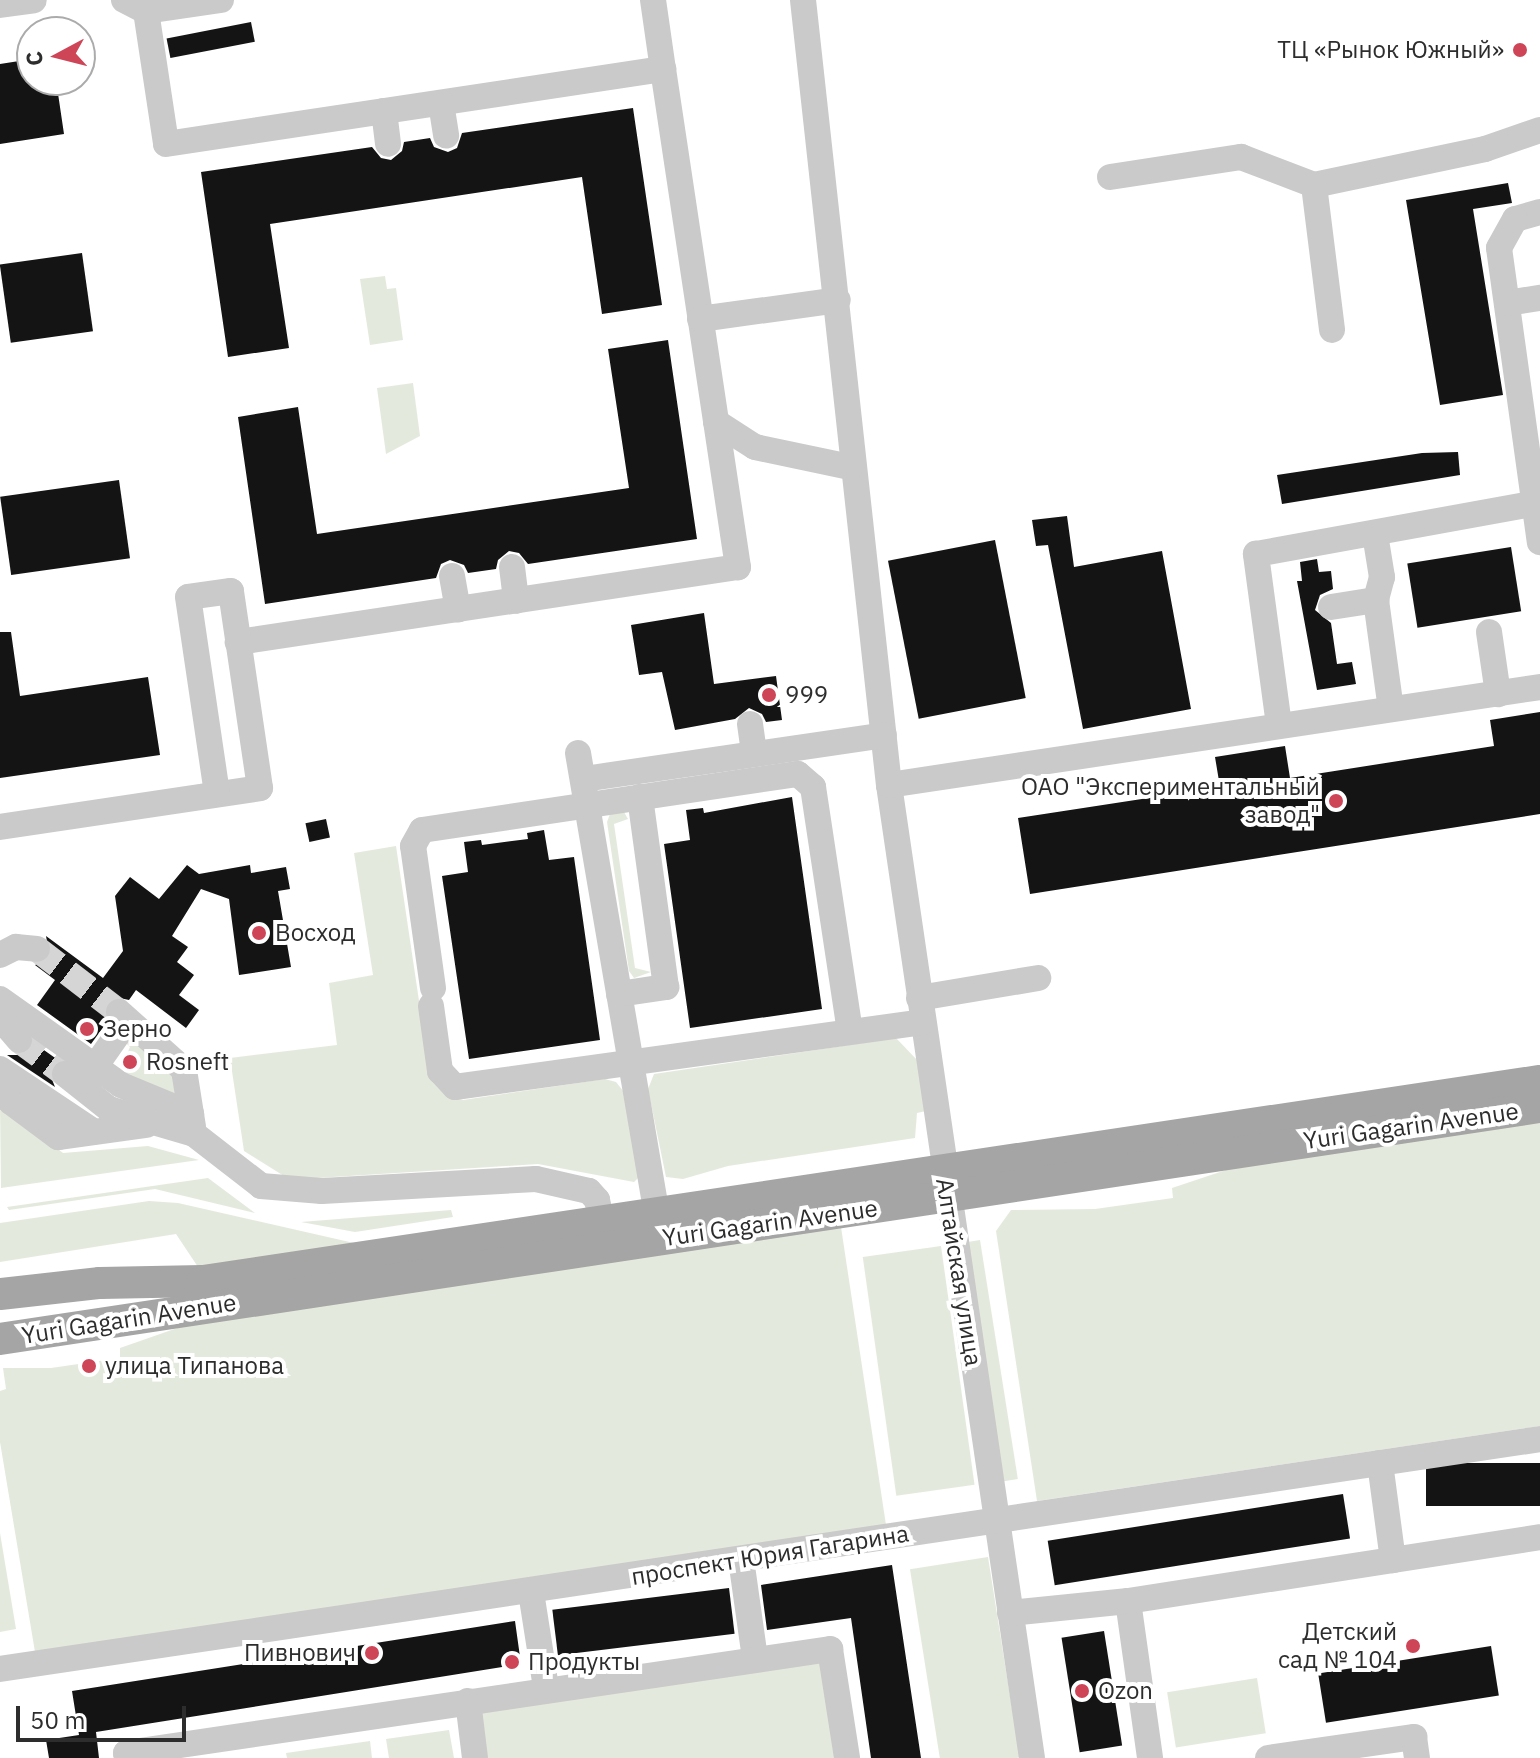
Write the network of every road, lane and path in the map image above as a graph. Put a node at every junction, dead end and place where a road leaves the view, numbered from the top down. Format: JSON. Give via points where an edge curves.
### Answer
{"nodes":[{"id":1,"x":34,"y":0,"type":"edge"},
{"id":2,"x":221,"y":0,"type":"edge"},
{"id":3,"x":653,"y":0,"type":"edge"},
{"id":4,"x":803,"y":0,"type":"edge"},
{"id":5,"x":0,"y":5,"type":"edge"},
{"id":6,"x":135,"y":6,"type":"edge"},
{"id":7,"x":663,"y":69,"type":"junction"},
{"id":8,"x":441,"y":103,"type":"junction"},
{"id":9,"x":384,"y":111,"type":"junction"},
{"id":10,"x":1540,"y":130,"type":"edge"},
{"id":11,"x":446,"y":136,"type":"dead end"},
{"id":12,"x":388,"y":144,"type":"dead end"},
{"id":13,"x":1110,"y":177,"type":"dead end"},
{"id":14,"x":1314,"y":185,"type":"junction"},
{"id":15,"x":1540,"y":212,"type":"edge"},
{"id":16,"x":1540,"y":298,"type":"edge"},
{"id":17,"x":838,"y":300,"type":"junction"},
{"id":18,"x":1507,"y":303,"type":"junction"},
{"id":19,"x":700,"y":319,"type":"junction"},
{"id":20,"x":1332,"y":330,"type":"dead end"},
{"id":21,"x":1531,"y":414,"type":"edge"},
{"id":22,"x":716,"y":422,"type":"junction"},
{"id":23,"x":850,"y":467,"type":"junction"},
{"id":24,"x":1531,"y":504,"type":"junction"},
{"id":25,"x":1375,"y":534,"type":"junction"},
{"id":26,"x":1540,"y":542,"type":"edge"},
{"id":27,"x":512,"y":567,"type":"dead end"},
{"id":28,"x":452,"y":576,"type":"dead end"},
{"id":29,"x":1376,"y":600,"type":"junction"},
{"id":30,"x":516,"y":601,"type":"junction"},
{"id":31,"x":1331,"y":607,"type":"dead end"},
{"id":32,"x":458,"y":609,"type":"junction"},
{"id":33,"x":1489,"y":632,"type":"dead end"},
{"id":34,"x":238,"y":642,"type":"junction"},
{"id":35,"x":1540,"y":687,"type":"edge"},
{"id":36,"x":1498,"y":694,"type":"junction"},
{"id":37,"x":1391,"y":709,"type":"junction"},
{"id":38,"x":750,"y":724,"type":"dead end"},
{"id":39,"x":1279,"y":725,"type":"junction"},
{"id":40,"x":884,"y":735,"type":"junction"},
{"id":41,"x":578,"y":753,"type":"dead end"},
{"id":42,"x":754,"y":753,"type":"junction"},
{"id":43,"x":584,"y":779,"type":"junction"},
{"id":44,"x":889,"y":785,"type":"junction"},
{"id":45,"x":217,"y":794,"type":"junction"},
{"id":46,"x":640,"y":797,"type":"junction"},
{"id":47,"x":588,"y":805,"type":"junction"},
{"id":48,"x":0,"y":827,"type":"edge"},
{"id":49,"x":37,"y":949,"type":"dead end"},
{"id":50,"x":0,"y":955,"type":"edge"},
{"id":51,"x":1038,"y":978,"type":"dead end"},
{"id":52,"x":619,"y":994,"type":"junction"},
{"id":53,"x":0,"y":999,"type":"edge"},
{"id":54,"x":921,"y":1010,"type":"junction"},
{"id":55,"x":0,"y":1018,"type":"edge"},
{"id":56,"x":850,"y":1031,"type":"junction"},
{"id":57,"x":19,"y":1040,"type":"tunnel mouth"},
{"id":58,"x":630,"y":1062,"type":"junction"},
{"id":59,"x":0,"y":1071,"type":"edge"},
{"id":60,"x":80,"y":1077,"type":"junction"},
{"id":61,"x":1540,"y":1081,"type":"edge"},
{"id":62,"x":1540,"y":1107,"type":"edge"},
{"id":63,"x":59,"y":1111,"type":"junction"},
{"id":64,"x":150,"y":1124,"type":"junction"},
{"id":65,"x":192,"y":1124,"type":"junction"},
{"id":66,"x":94,"y":1132,"type":"junction"},
{"id":67,"x":946,"y":1184,"type":"junction"},
{"id":68,"x":660,"y":1226,"type":"junction"},
{"id":69,"x":605,"y":1235,"type":"junction"},
{"id":70,"x":0,"y":1294,"type":"edge"},
{"id":71,"x":0,"y":1339,"type":"edge"},
{"id":72,"x":1540,"y":1439,"type":"edge"},
{"id":73,"x":1380,"y":1463,"type":"junction"},
{"id":74,"x":997,"y":1522,"type":"junction"},
{"id":75,"x":1540,"y":1537,"type":"edge"},
{"id":76,"x":741,"y":1559,"type":"junction"},
{"id":77,"x":1393,"y":1560,"type":"junction"},
{"id":78,"x":531,"y":1592,"type":"junction"},
{"id":79,"x":1128,"y":1601,"type":"junction"},
{"id":80,"x":1010,"y":1613,"type":"junction"},
{"id":81,"x":755,"y":1659,"type":"junction"},
{"id":82,"x":0,"y":1669,"type":"edge"},
{"id":83,"x":546,"y":1688,"type":"junction"},
{"id":84,"x":468,"y":1701,"type":"junction"},
{"id":85,"x":235,"y":1749,"type":"edge"},
{"id":86,"x":127,"y":1758,"type":"edge"},
{"id":87,"x":475,"y":1758,"type":"edge"},
{"id":88,"x":847,"y":1758,"type":"edge"},
{"id":89,"x":1032,"y":1758,"type":"edge"},
{"id":90,"x":1150,"y":1758,"type":"edge"},
{"id":91,"x":1268,"y":1758,"type":"edge"},
{"id":92,"x":1417,"y":1758,"type":"edge"}],
"edges":[{"from":1,"to":5,"type":"street"},
{"from":2,"to":6,"type":"street"},
{"from":3,"to":7,"type":"street"},
{"from":4,"to":17,"type":"street","name":"Алтайская улица"},
{"from":6,"to":9,"type":"street","via":[[166,144]]},
{"from":7,"to":8,"type":"street"},
{"from":7,"to":19,"type":"street"},
{"from":8,"to":9,"type":"street"},
{"from":8,"to":11,"type":"street"},
{"from":9,"to":12,"type":"street"},
{"from":10,"to":14,"type":"street","via":[[1485,149]]},
{"from":13,"to":14,"type":"street","via":[[1241,157]]},
{"from":14,"to":20,"type":"street"},
{"from":15,"to":18,"type":"street","via":[[1515,219],[1504,232],[1499,248]]},
{"from":16,"to":18,"type":"street"},
{"from":17,"to":19,"type":"street"},
{"from":17,"to":23,"type":"street","name":"Алтайская улица"},
{"from":18,"to":21,"type":"street"},
{"from":19,"to":22,"type":"street"},
{"from":21,"to":24,"type":"street"},
{"from":22,"to":23,"type":"street","via":[[755,447]]},
{"from":22,"to":30,"type":"street","via":[[738,567]]},
{"from":23,"to":40,"type":"street","name":"Алтайская улица"},
{"from":24,"to":25,"type":"street"},
{"from":24,"to":26,"type":"street"},
{"from":25,"to":29,"type":"street","via":[[1382,577]]},
{"from":25,"to":39,"type":"street","via":[[1256,554]]},
{"from":27,"to":30,"type":"street"},
{"from":28,"to":32,"type":"street"},
{"from":29,"to":31,"type":"street"},
{"from":29,"to":37,"type":"street"},
{"from":30,"to":32,"type":"street"},
{"from":32,"to":34,"type":"street"},
{"from":33,"to":36,"type":"street"},
{"from":34,"to":45,"type":"street","via":[[260,788]]},
{"from":34,"to":45,"type":"street","via":[[231,591],[188,597]]},
{"from":35,"to":36,"type":"street"},
{"from":36,"to":37,"type":"street"},
{"from":37,"to":39,"type":"street"},
{"from":38,"to":42,"type":"street"},
{"from":39,"to":44,"type":"street"},
{"from":40,"to":42,"type":"street"},
{"from":40,"to":44,"type":"street","name":"Алтайская улица"},
{"from":41,"to":43,"type":"street"},
{"from":42,"to":43,"type":"street"},
{"from":43,"to":47,"type":"street"},
{"from":44,"to":54,"type":"street","name":"Алтайская улица"},
{"from":45,"to":48,"type":"street"},
{"from":46,"to":47,"type":"street"},
{"from":46,"to":52,"type":"street","via":[[666,987]]},
{"from":46,"to":56,"type":"street","via":[[798,774],[813,787]]},
{"from":47,"to":52,"type":"street"},
{"from":47,"to":58,"type":"street","via":[[422,830],[413,846],[440,1071],[455,1087]]},
{"from":49,"to":50,"type":"street","via":[[16,947]]},
{"from":51,"to":54,"type":"street"},
{"from":52,"to":58,"type":"street"},
{"from":53,"to":60,"type":"street"},
{"from":54,"to":56,"type":"street"},
{"from":54,"to":67,"type":"street","name":"Алтайская улица"},
{"from":55,"to":57,"type":"street"},
{"from":56,"to":58,"type":"street"},
{"from":58,"to":68,"type":"street"},
{"from":59,"to":63,"type":"street"},
{"from":59,"to":66,"type":"street","via":[[11,1102],[58,1137]]},
{"from":60,"to":63,"type":"street"},
{"from":60,"to":64,"type":"street","via":[[109,1109]]},
{"from":60,"to":65,"type":"street","via":[[121,1085]]},
{"from":60,"to":65,"type":"street","via":[[123,1016],[184,1070]]},
{"from":61,"to":67,"type":"main road","name":"Yuri Gagarin Avenue"},
{"from":62,"to":67,"type":"main road","name":"Yuri Gagarin Avenue"},
{"from":63,"to":66,"type":"street"},
{"from":64,"to":65,"type":"street"},
{"from":64,"to":66,"type":"street"},
{"from":65,"to":69,"type":"street","via":[[261,1186],[285,1192],[536,1179],[589,1191]]},
{"from":67,"to":68,"type":"main road","name":"Yuri Gagarin Avenue"},
{"from":67,"to":74,"type":"street","name":"Алтайская улица"},
{"from":68,"to":69,"type":"main road","name":"Yuri Gagarin Avenue"},
{"from":69,"to":70,"type":"main road","name":"Yuri Gagarin Avenue","via":[[203,1281],[100,1283]]},
{"from":69,"to":71,"type":"main road","name":"Yuri Gagarin Avenue"},
{"from":72,"to":73,"type":"street","name":"проспект Юрия Гагарина"},
{"from":73,"to":74,"type":"street","name":"проспект Юрия Гагарина"},
{"from":73,"to":77,"type":"street"},
{"from":74,"to":76,"type":"street","name":"проспект Юрия Гагарина"},
{"from":74,"to":80,"type":"street","name":"Алтайская улица"},
{"from":75,"to":77,"type":"street"},
{"from":76,"to":78,"type":"street","name":"проспект Юрия Гагарина"},
{"from":76,"to":81,"type":"street"},
{"from":77,"to":79,"type":"street"},
{"from":78,"to":82,"type":"street","name":"проспект Юрия Гагарина"},
{"from":78,"to":83,"type":"street"},
{"from":79,"to":80,"type":"street"},
{"from":79,"to":90,"type":"street"},
{"from":80,"to":89,"type":"street","name":"Алтайская улица"},
{"from":81,"to":83,"type":"street"},
{"from":81,"to":88,"type":"street","via":[[830,1649]]},
{"from":83,"to":84,"type":"street"},
{"from":84,"to":85,"type":"street"},
{"from":84,"to":87,"type":"street"},
{"from":85,"to":86,"type":"street","via":[[126,1753]]},
{"from":91,"to":92,"type":"street","via":[[1414,1737]]}]}
